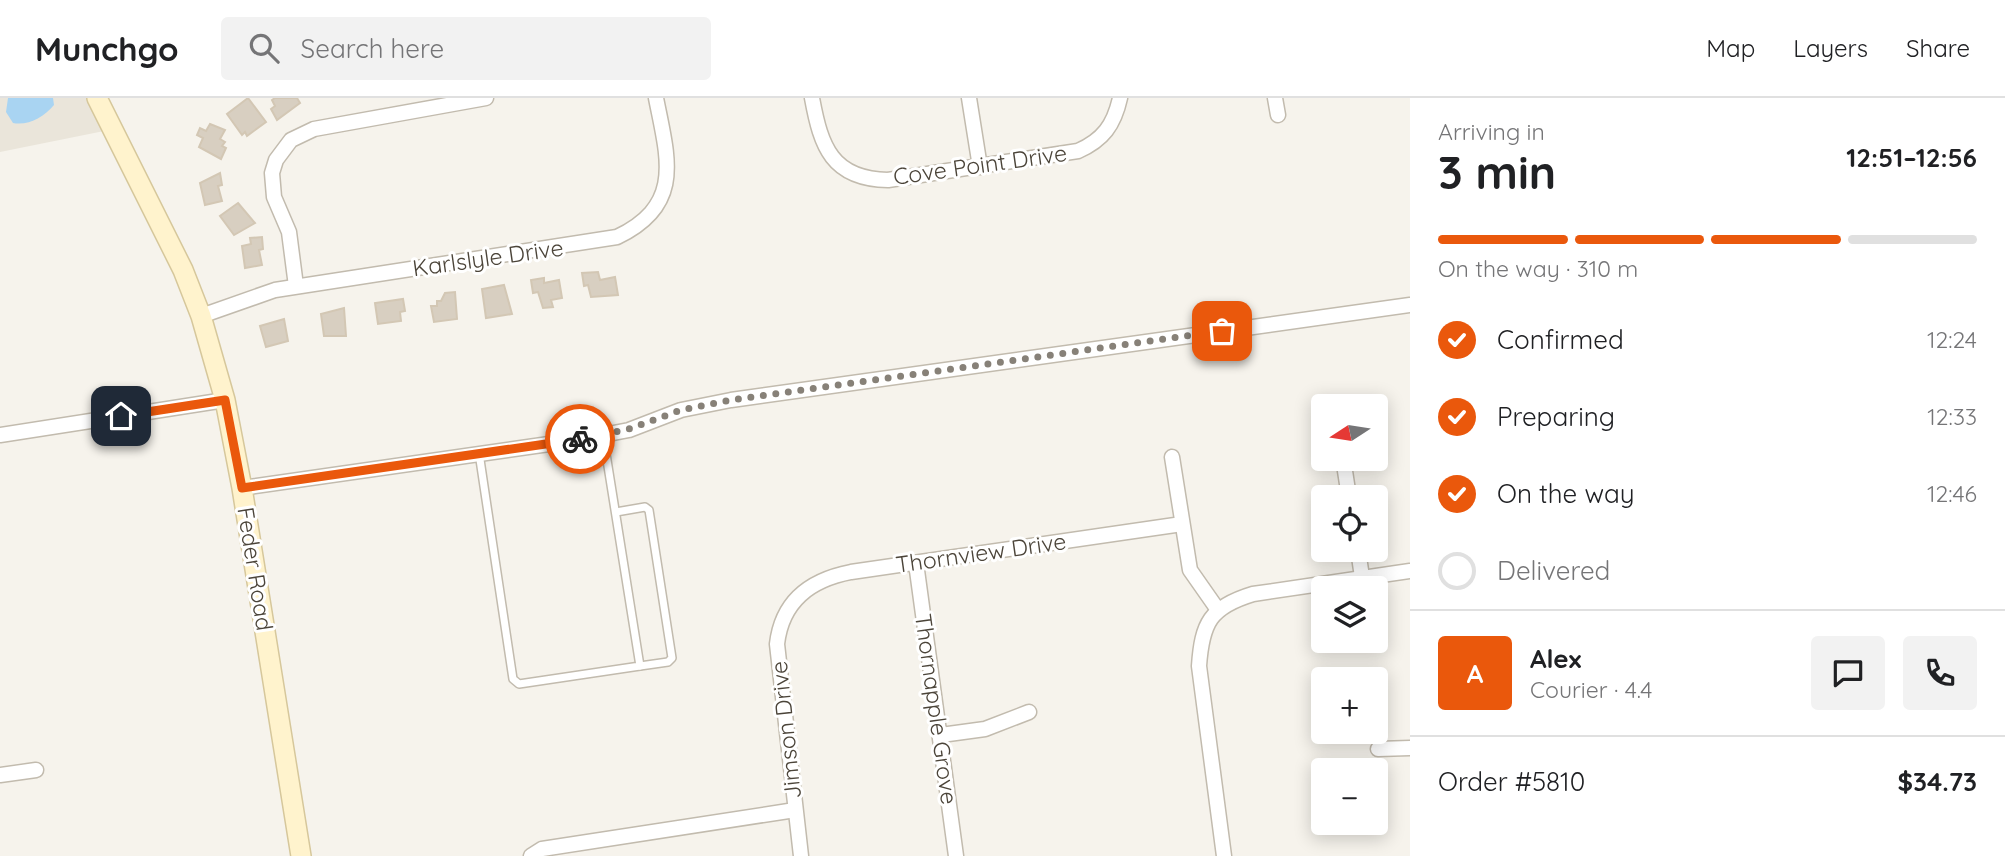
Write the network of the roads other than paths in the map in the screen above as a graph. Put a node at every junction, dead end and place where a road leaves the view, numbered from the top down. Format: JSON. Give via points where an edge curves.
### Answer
{"nodes":[{"id":1,"x":97,"y":98,"type":"edge"},
{"id":2,"x":486,"y":98,"type":"edge"},
{"id":3,"x":656,"y":98,"type":"edge"},
{"id":4,"x":812,"y":98,"type":"edge"},
{"id":5,"x":969,"y":98,"type":"edge"},
{"id":6,"x":1120,"y":98,"type":"edge"},
{"id":7,"x":1275,"y":98,"type":"edge"},
{"id":8,"x":1278,"y":115,"type":"dead end"},
{"id":9,"x":980,"y":167,"type":"junction"},
{"id":10,"x":296,"y":286,"type":"junction"},
{"id":11,"x":1410,"y":305,"type":"edge"},
{"id":12,"x":201,"y":316,"type":"junction"},
{"id":13,"x":225,"y":400,"type":"junction"},
{"id":14,"x":0,"y":435,"type":"edge"},
{"id":15,"x":603,"y":435,"type":"junction"},
{"id":16,"x":479,"y":453,"type":"junction"},
{"id":17,"x":1172,"y":457,"type":"dead end"},
{"id":18,"x":242,"y":488,"type":"junction"},
{"id":19,"x":616,"y":512,"type":"junction"},
{"id":20,"x":1182,"y":524,"type":"junction"},
{"id":21,"x":916,"y":563,"type":"junction"},
{"id":22,"x":1410,"y":571,"type":"edge"},
{"id":23,"x":1376,"y":576,"type":"edge"},
{"id":24,"x":1311,"y":585,"type":"edge"},
{"id":25,"x":790,"y":605,"type":"joint"},
{"id":26,"x":1217,"y":610,"type":"junction"},
{"id":27,"x":640,"y":666,"type":"junction"},
{"id":28,"x":1029,"y":712,"type":"dead end"},
{"id":29,"x":941,"y":736,"type":"junction"},
{"id":30,"x":1410,"y":748,"type":"edge"},
{"id":31,"x":1378,"y":749,"type":"dead end"},
{"id":32,"x":36,"y":770,"type":"dead end"},
{"id":33,"x":0,"y":775,"type":"edge"},
{"id":34,"x":795,"y":810,"type":"junction"},
{"id":35,"x":302,"y":856,"type":"edge"},
{"id":36,"x":531,"y":856,"type":"edge"},
{"id":37,"x":802,"y":856,"type":"edge"},
{"id":38,"x":956,"y":856,"type":"edge"},
{"id":39,"x":1224,"y":856,"type":"edge"}],
"edges":[{"from":1,"to":12,"type":"main road","name":"Feder Road","via":[[150,198]]},
{"from":2,"to":10,"type":"street","via":[[314,129],[291,140],[276,160],[272,185],[289,232]]},
{"from":3,"to":10,"type":"street","name":"Karlslyle Drive","via":[[668,170],[661,201],[636,228],[597,243]]},
{"from":4,"to":9,"type":"street","name":"Cove Point Drive","via":[[823,144],[843,169],[858,176],[888,180]]},
{"from":5,"to":9,"type":"street"},
{"from":6,"to":9,"type":"street","name":"Cove Point Drive","via":[[1108,130],[1078,151]]},
{"from":7,"to":8,"type":"street"},
{"from":10,"to":12,"type":"street","name":"Karlslyle Drive"},
{"from":11,"to":15,"type":"street","via":[[731,400],[666,414]]},
{"from":12,"to":13,"type":"main road","name":"Feder Road"},
{"from":13,"to":14,"type":"street"},
{"from":13,"to":18,"type":"main road","name":"Feder Road"},
{"from":15,"to":16,"type":"street"},
{"from":15,"to":19,"type":"lane"},
{"from":16,"to":18,"type":"street"},
{"from":16,"to":27,"type":"lane","via":[[515,683]]},
{"from":17,"to":20,"type":"street"},
{"from":18,"to":35,"type":"main road","name":"Feder Road"},
{"from":19,"to":27,"type":"lane"},
{"from":19,"to":27,"type":"lane","via":[[649,510],[672,659]]},
{"from":20,"to":21,"type":"street","name":"Thornview Drive"},
{"from":20,"to":26,"type":"street","via":[[1190,570]]},
{"from":21,"to":25,"type":"street","name":"Thornview Drive","via":[[829,576],[807,587]]},
{"from":21,"to":29,"type":"street","name":"Thornapple Grove"},
{"from":22,"to":23,"type":"street"},
{"from":24,"to":26,"type":"street","via":[[1253,594]]},
{"from":25,"to":34,"type":"street","name":"Jimson Drive","via":[[779,631],[778,659]]},
{"from":26,"to":39,"type":"street","via":[[1201,635],[1199,666]]},
{"from":28,"to":29,"type":"street","via":[[985,729]]},
{"from":29,"to":38,"type":"street","name":"Thornapple Grove"},
{"from":30,"to":31,"type":"street"},
{"from":32,"to":33,"type":"street"},
{"from":34,"to":36,"type":"street","via":[[542,849]]},
{"from":34,"to":37,"type":"street","name":"Jimson Drive"}]}
